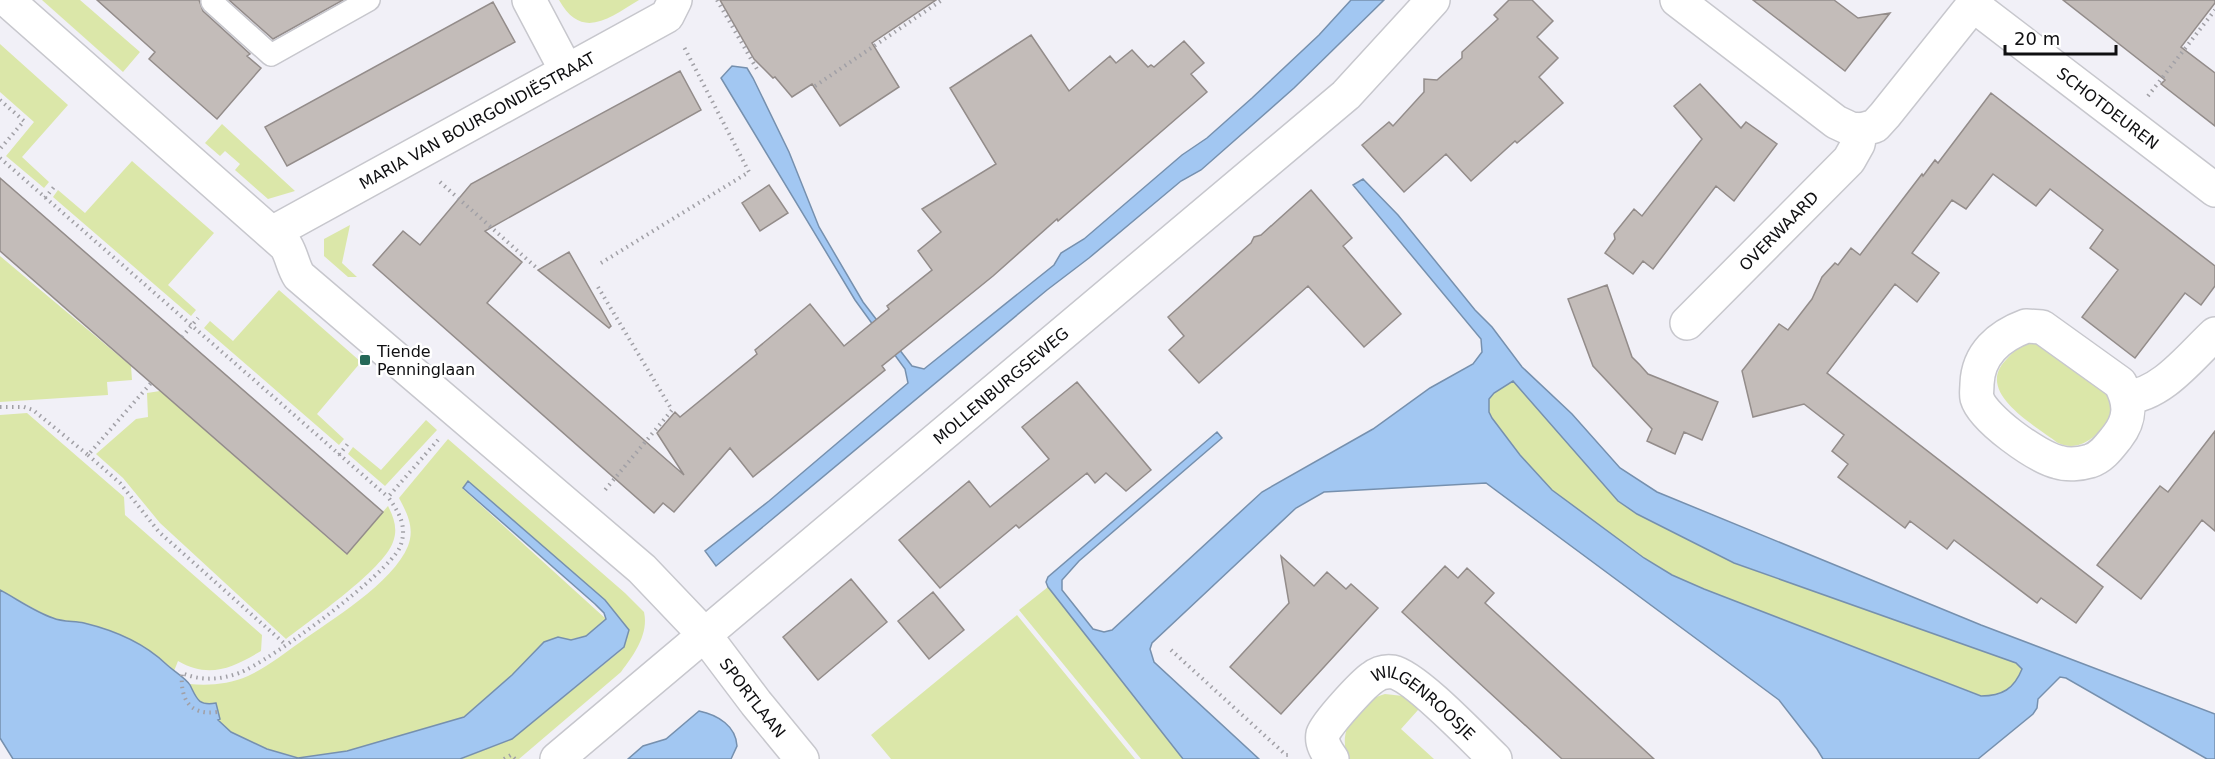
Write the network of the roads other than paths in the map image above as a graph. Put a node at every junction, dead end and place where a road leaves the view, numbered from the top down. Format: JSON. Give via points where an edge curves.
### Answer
{"nodes":[{"id":1,"x":7,"y":0,"type":"edge"},
{"id":2,"x":369,"y":0,"type":"edge"},
{"id":3,"x":529,"y":0,"type":"edge"},
{"id":4,"x":1434,"y":0,"type":"edge"},
{"id":5,"x":1677,"y":0,"type":"edge"},
{"id":6,"x":212,"y":2,"type":"dead end"},
{"id":7,"x":1975,"y":2,"type":"edge"},
{"id":8,"x":671,"y":8,"type":"edge"},
{"id":9,"x":566,"y":70,"type":"junction"},
{"id":10,"x":1862,"y":130,"type":"junction"},
{"id":11,"x":2215,"y":190,"type":"edge"},
{"id":12,"x":272,"y":233,"type":"junction"},
{"id":13,"x":1686,"y":323,"type":"dead end"},
{"id":14,"x":2215,"y":334,"type":"edge"},
{"id":15,"x":2127,"y":396,"type":"junction"},
{"id":16,"x":705,"y":634,"type":"junction"},
{"id":17,"x":1329,"y":753,"type":"edge"},
{"id":18,"x":557,"y":759,"type":"edge"},
{"id":19,"x":802,"y":759,"type":"edge"},
{"id":20,"x":1495,"y":759,"type":"edge"}],
"edges":[{"from":1,"to":12,"type":"street"},
{"from":2,"to":6,"type":"lane","via":[[271,55]]},
{"from":3,"to":9,"type":"street"},
{"from":4,"to":16,"type":"street","name":"MOLLENBURGSEWEG","via":[[1346,95]]},
{"from":5,"to":10,"type":"street","via":[[1836,122]]},
{"from":7,"to":10,"type":"street","via":[[1885,115],[1875,126]]},
{"from":7,"to":11,"type":"street","name":"SCHOTDEUREN"},
{"from":8,"to":9,"type":"street","name":"MARIA VAN BOURGONDIËSTRAAT"},
{"from":9,"to":12,"type":"street","name":"MARIA VAN BOURGONDIËSTRAAT"},
{"from":10,"to":13,"type":"street","name":"OVERWAARD","via":[[1849,160]]},
{"from":12,"to":16,"type":"street","via":[[286,246],[299,276],[642,569]]},
{"from":14,"to":15,"type":"street","via":[[2151,390]]},
{"from":15,"to":15,"type":"street","via":[[2120,383],[2042,327],[2026,326],[1999,339],[1977,372],[1976,397],[1989,417],[2040,455],[2059,463],[2090,461],[2103,454],[2127,421]]},
{"from":16,"to":18,"type":"street","name":"MOLLENBURGSEWEG"},
{"from":16,"to":19,"type":"street","name":"SPORTLAAN"},
{"from":17,"to":20,"type":"street","name":"WILGENROOSJE","via":[[1323,734],[1326,728],[1361,687],[1384,671],[1413,682]]}]}
